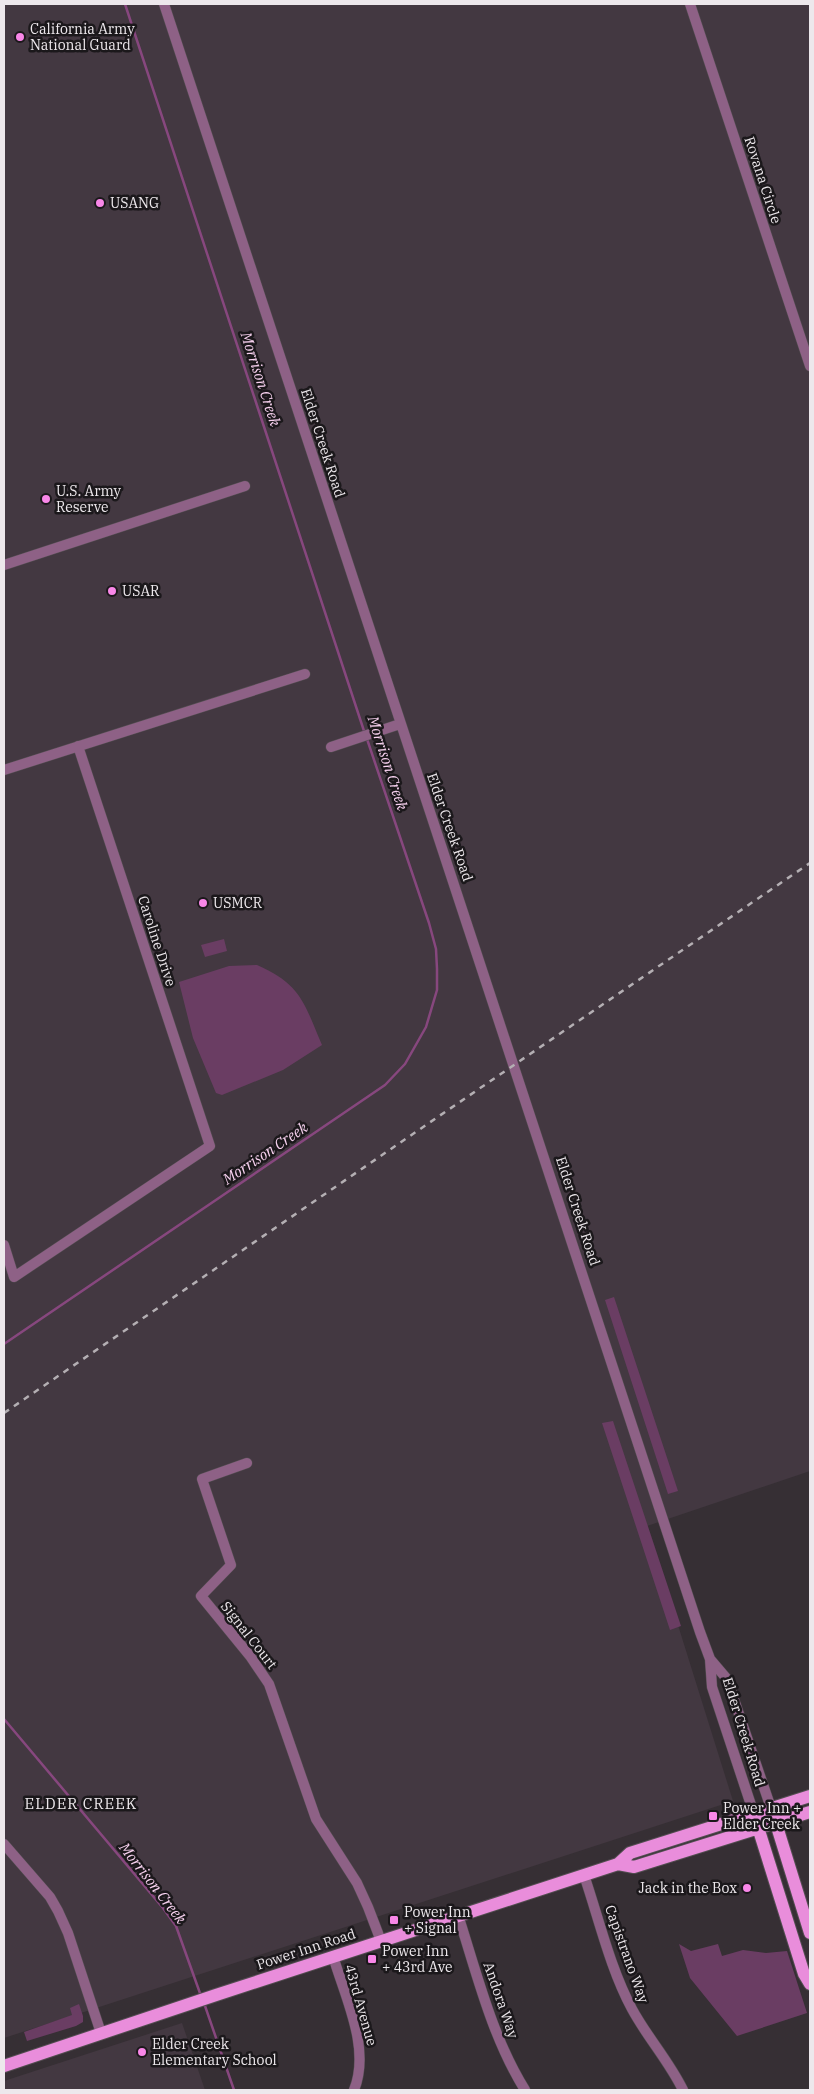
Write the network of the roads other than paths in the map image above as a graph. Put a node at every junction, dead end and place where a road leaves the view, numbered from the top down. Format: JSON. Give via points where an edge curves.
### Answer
{"nodes":[{"id":1,"x":164,"y":4,"type":"edge"},
{"id":2,"x":690,"y":4,"type":"edge"},
{"id":3,"x":810,"y":366,"type":"edge"},
{"id":4,"x":245,"y":486,"type":"dead end"},
{"id":5,"x":4,"y":565,"type":"edge"},
{"id":6,"x":304,"y":674,"type":"dead end"},
{"id":7,"x":400,"y":724,"type":"junction"},
{"id":8,"x":78,"y":746,"type":"junction"},
{"id":9,"x":331,"y":747,"type":"dead end"},
{"id":10,"x":4,"y":770,"type":"edge"},
{"id":11,"x":4,"y":1245,"type":"edge"},
{"id":12,"x":247,"y":1463,"type":"dead end"},
{"id":13,"x":710,"y":1659,"type":"junction"},
{"id":14,"x":810,"y":1796,"type":"edge"},
{"id":15,"x":771,"y":1808,"type":"junction"},
{"id":16,"x":810,"y":1812,"type":"edge"},
{"id":17,"x":754,"y":1814,"type":"junction"},
{"id":18,"x":776,"y":1823,"type":"junction"},
{"id":19,"x":758,"y":1828,"type":"junction"},
{"id":20,"x":4,"y":1844,"type":"edge"},
{"id":21,"x":618,"y":1864,"type":"junction"},
{"id":22,"x":584,"y":1875,"type":"junction"},
{"id":23,"x":458,"y":1915,"type":"junction"},
{"id":24,"x":810,"y":1933,"type":"edge"},
{"id":25,"x":380,"y":1941,"type":"junction"},
{"id":26,"x":333,"y":1956,"type":"junction"},
{"id":27,"x":810,"y":1984,"type":"edge"},
{"id":28,"x":101,"y":2033,"type":"junction"},
{"id":29,"x":4,"y":2066,"type":"edge"},
{"id":30,"x":354,"y":2090,"type":"edge"},
{"id":31,"x":525,"y":2090,"type":"edge"},
{"id":32,"x":683,"y":2090,"type":"edge"}],
"edges":[{"from":1,"to":7,"type":"street","name":"Elder Creek Road"},
{"from":2,"to":3,"type":"street","name":"Rovana Circle"},
{"from":4,"to":5,"type":"street"},
{"from":6,"to":8,"type":"street"},
{"from":7,"to":9,"type":"street"},
{"from":7,"to":13,"type":"street","name":"Elder Creek Road"},
{"from":8,"to":10,"type":"street"},
{"from":8,"to":11,"type":"street","name":"Caroline Drive","via":[[210,1146],[14,1277]]},
{"from":12,"to":25,"type":"street","name":"Signal Court","via":[[202,1479],[231,1565],[201,1596],[269,1684],[316,1819],[357,1883]]},
{"from":13,"to":15,"type":"street","name":"Elder Creek Road","via":[[727,1680]]},
{"from":13,"to":17,"type":"street","name":"Elder Creek Road","via":[[712,1687]]},
{"from":14,"to":15,"type":"main road","name":"Power Inn Road"},
{"from":15,"to":17,"type":"main road","name":"Power Inn Road"},
{"from":15,"to":18,"type":"main road","name":"Elder Creek Road"},
{"from":16,"to":18,"type":"main road","name":"Power Inn Road"},
{"from":17,"to":19,"type":"main road","name":"Elder Creek Road"},
{"from":17,"to":21,"type":"main road","name":"Power Inn Road","via":[[630,1853]]},
{"from":18,"to":19,"type":"main road","name":"Power Inn Road"},
{"from":18,"to":24,"type":"main road","name":"Elder Creek Road"},
{"from":19,"to":21,"type":"main road","name":"Power Inn Road","via":[[634,1867]]},
{"from":19,"to":27,"type":"main road","name":"Elder Creek Road","via":[[804,1974]]},
{"from":20,"to":28,"type":"street","via":[[58,1910]]},
{"from":21,"to":22,"type":"main road","name":"Power Inn Road"},
{"from":22,"to":23,"type":"main road","name":"Power Inn Road"},
{"from":22,"to":32,"type":"street","name":"Capistrano Way","via":[[622,1990]]},
{"from":23,"to":25,"type":"main road","name":"Power Inn Road"},
{"from":23,"to":31,"type":"street","name":"Andora Way","via":[[501,2042]]},
{"from":25,"to":26,"type":"main road","name":"Power Inn Road"},
{"from":26,"to":28,"type":"main road","name":"Power Inn Road"},
{"from":26,"to":30,"type":"street","name":"43rd Avenue","via":[[360,2045],[359,2073]]},
{"from":28,"to":29,"type":"main road","name":"Power Inn Road"}]}
